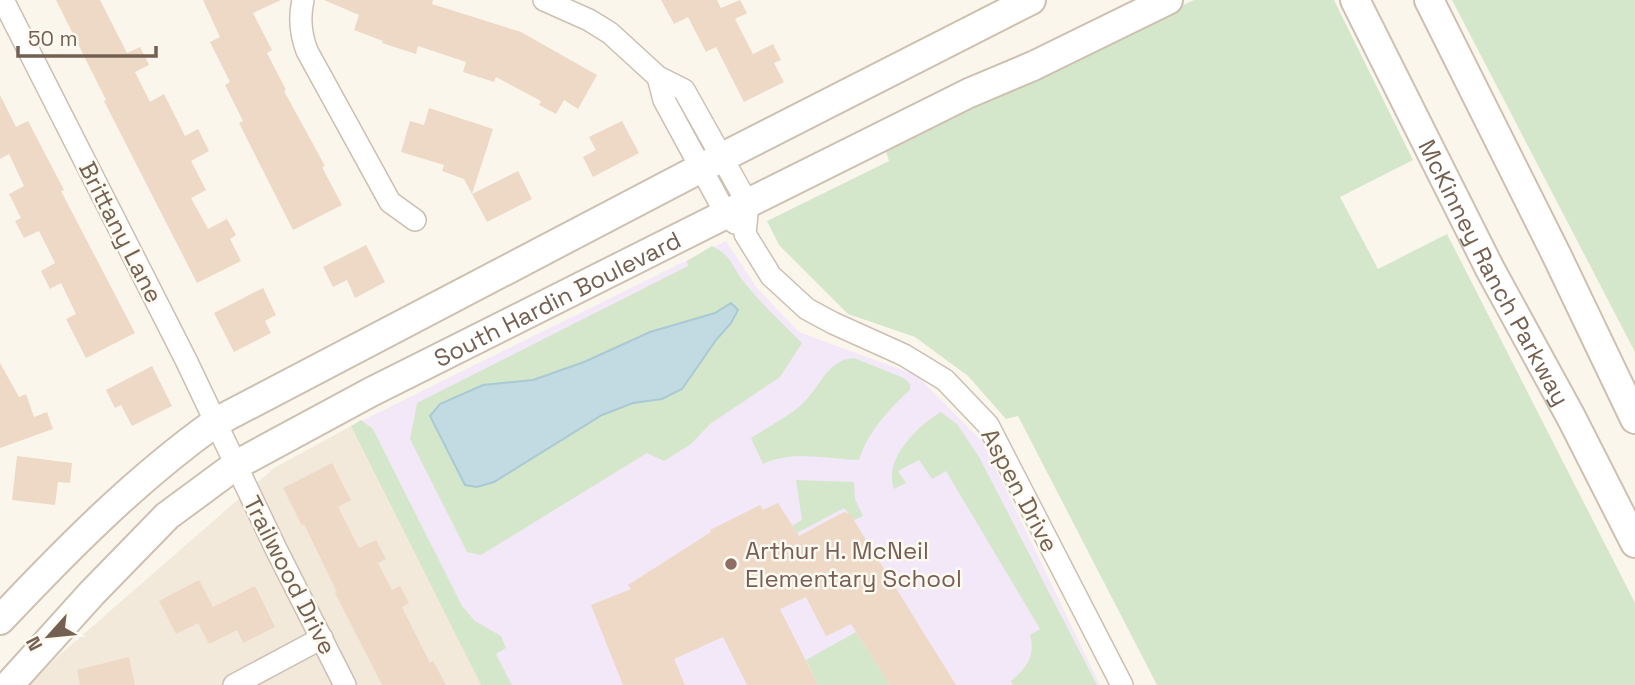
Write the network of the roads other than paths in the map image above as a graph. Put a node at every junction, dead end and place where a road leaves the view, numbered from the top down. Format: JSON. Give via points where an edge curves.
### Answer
{"nodes":[{"id":1,"x":3,"y":0,"type":"edge"},
{"id":2,"x":303,"y":0,"type":"edge"},
{"id":3,"x":544,"y":0,"type":"edge"},
{"id":4,"x":1031,"y":0,"type":"edge"},
{"id":5,"x":1168,"y":0,"type":"edge"},
{"id":6,"x":1355,"y":0,"type":"edge"},
{"id":7,"x":1429,"y":0,"type":"edge"},
{"id":8,"x":712,"y":162,"type":"junction"},
{"id":9,"x":739,"y":217,"type":"junction"},
{"id":10,"x":415,"y":220,"type":"dead end"},
{"id":11,"x":1635,"y":419,"type":"edge"},
{"id":12,"x":216,"y":422,"type":"junction"},
{"id":13,"x":236,"y":465,"type":"junction"},
{"id":14,"x":1635,"y":544,"type":"edge"},
{"id":15,"x":0,"y":620,"type":"edge"},
{"id":16,"x":322,"y":638,"type":"junction"},
{"id":17,"x":9,"y":685,"type":"edge"},
{"id":18,"x":234,"y":685,"type":"edge"},
{"id":19,"x":345,"y":685,"type":"edge"},
{"id":20,"x":1122,"y":685,"type":"edge"}],
"edges":[{"from":1,"to":12,"type":"street","name":"Brittany Lane"},
{"from":2,"to":10,"type":"street","via":[[301,36],[307,51],[390,202]]},
{"from":3,"to":8,"type":"street","name":"Aspen Drive","via":[[610,33],[658,78],[684,90]]},
{"from":4,"to":8,"type":"main road","name":"South Hardin Boulevard"},
{"from":5,"to":9,"type":"main road","name":"South Hardin Boulevard","via":[[969,93]]},
{"from":6,"to":14,"type":"main road","name":"McKinney Ranch Parkway"},
{"from":7,"to":11,"type":"main road"},
{"from":8,"to":9,"type":"street","name":"Aspen Drive"},
{"from":8,"to":12,"type":"main road","name":"South Hardin Boulevard"},
{"from":9,"to":13,"type":"main road","name":"South Hardin Boulevard","via":[[371,392]]},
{"from":9,"to":20,"type":"street","name":"Aspen Drive","via":[[771,276],[807,309],[945,380],[988,425]]},
{"from":12,"to":13,"type":"street","name":"Brittany Lane"},
{"from":12,"to":15,"type":"main road","name":"South Hardin Boulevard","via":[[150,472]]},
{"from":13,"to":16,"type":"street","name":"Trailwood Drive"},
{"from":13,"to":17,"type":"main road","name":"South Hardin Boulevard","via":[[167,516]]},
{"from":16,"to":18,"type":"street"},
{"from":16,"to":19,"type":"street","name":"Trailwood Drive"}]}
